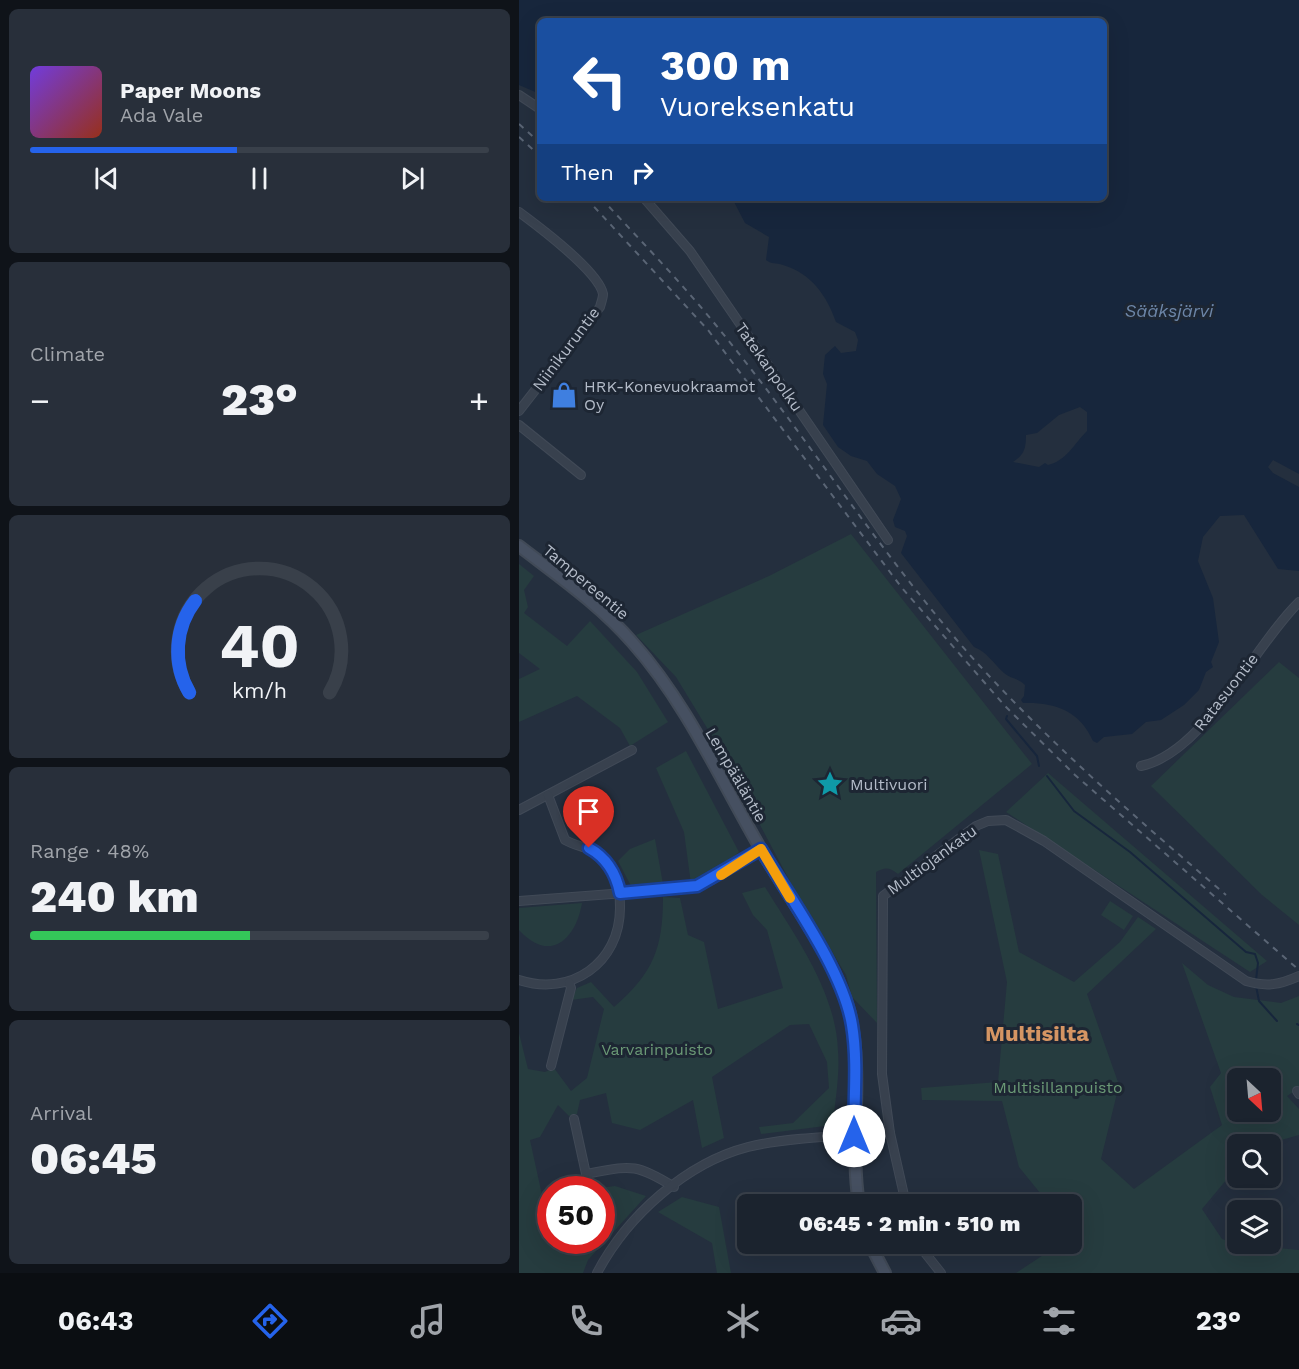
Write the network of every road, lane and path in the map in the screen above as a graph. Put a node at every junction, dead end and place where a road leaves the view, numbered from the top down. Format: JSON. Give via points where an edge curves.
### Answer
{"nodes":[{"id":1,"x":519,"y":94,"type":"edge"},
{"id":2,"x":537,"y":107,"type":"edge"},
{"id":3,"x":647,"y":201,"type":"edge"},
{"id":4,"x":519,"y":212,"type":"edge"},
{"id":5,"x":519,"y":411,"type":"edge"},
{"id":6,"x":519,"y":424,"type":"edge"},
{"id":7,"x":581,"y":475,"type":"dead end"},
{"id":8,"x":888,"y":540,"type":"dead end"},
{"id":9,"x":519,"y":546,"type":"edge"},
{"id":10,"x":1299,"y":602,"type":"edge"},
{"id":11,"x":633,"y":642,"type":"joint"},
{"id":12,"x":632,"y":750,"type":"dead end"},
{"id":13,"x":1141,"y":766,"type":"dead end"},
{"id":14,"x":548,"y":795,"type":"junction"},
{"id":15,"x":519,"y":810,"type":"edge"},
{"id":16,"x":761,"y":849,"type":"junction"},
{"id":17,"x":620,"y":893,"type":"junction"},
{"id":18,"x":519,"y":901,"type":"edge"},
{"id":19,"x":1299,"y":976,"type":"edge"},
{"id":20,"x":519,"y":980,"type":"edge"},
{"id":21,"x":569,"y":982,"type":"junction"},
{"id":22,"x":551,"y":1066,"type":"dead end"},
{"id":23,"x":574,"y":1119,"type":"dead end"},
{"id":24,"x":890,"y":1133,"type":"junction"},
{"id":25,"x":854,"y":1136,"type":"junction"},
{"id":26,"x":674,"y":1187,"type":"junction"},
{"id":27,"x":858,"y":1194,"type":"edge"},
{"id":28,"x":904,"y":1194,"type":"edge"},
{"id":29,"x":875,"y":1254,"type":"edge"},
{"id":30,"x":926,"y":1254,"type":"edge"},
{"id":31,"x":597,"y":1273,"type":"edge"},
{"id":32,"x":885,"y":1273,"type":"edge"},
{"id":33,"x":941,"y":1273,"type":"edge"}],
"edges":[{"from":1,"to":2,"type":"street"},
{"from":3,"to":8,"type":"street","name":"Tatekanpolku","via":[[690,251]]},
{"from":4,"to":5,"type":"street","name":"Niinikuruntie","via":[[573,255],[603,295],[600,307]]},
{"from":6,"to":7,"type":"street"},
{"from":9,"to":11,"type":"main road","name":"Tampereentie","via":[[587,599]]},
{"from":10,"to":13,"type":"street","name":"Ratasuontie","via":[[1185,744],[1157,762]]},
{"from":11,"to":16,"type":"main road","name":"Lempääläntie","via":[[665,684]]},
{"from":12,"to":14,"type":"street"},
{"from":14,"to":15,"type":"street"},
{"from":14,"to":17,"type":"street","via":[[565,840],[602,857],[616,877]]},
{"from":16,"to":17,"type":"street","via":[[697,886]]},
{"from":16,"to":25,"type":"main road","name":"Lempääläntie","via":[[823,953],[849,1011],[855,1059]]},
{"from":17,"to":18,"type":"street"},
{"from":17,"to":21,"type":"street","via":[[619,925],[610,948],[593,969]]},
{"from":19,"to":24,"type":"street","name":"Multiojankatu","via":[[1275,985],[1246,981],[1083,867],[1006,820],[988,821],[883,896],[882,1074]]},
{"from":20,"to":21,"type":"street","via":[[543,985]]},
{"from":21,"to":22,"type":"street"},
{"from":23,"to":26,"type":"street","via":[[586,1174],[632,1166]]},
{"from":24,"to":25,"type":"street"},
{"from":24,"to":28,"type":"street","name":"Multiojankatu"},
{"from":25,"to":26,"type":"street","via":[[752,1146],[720,1157]]},
{"from":25,"to":27,"type":"main road","name":"Lempääläntie"},
{"from":26,"to":31,"type":"street","via":[[630,1226]]},
{"from":29,"to":32,"type":"main road"},
{"from":30,"to":33,"type":"street"}]}
